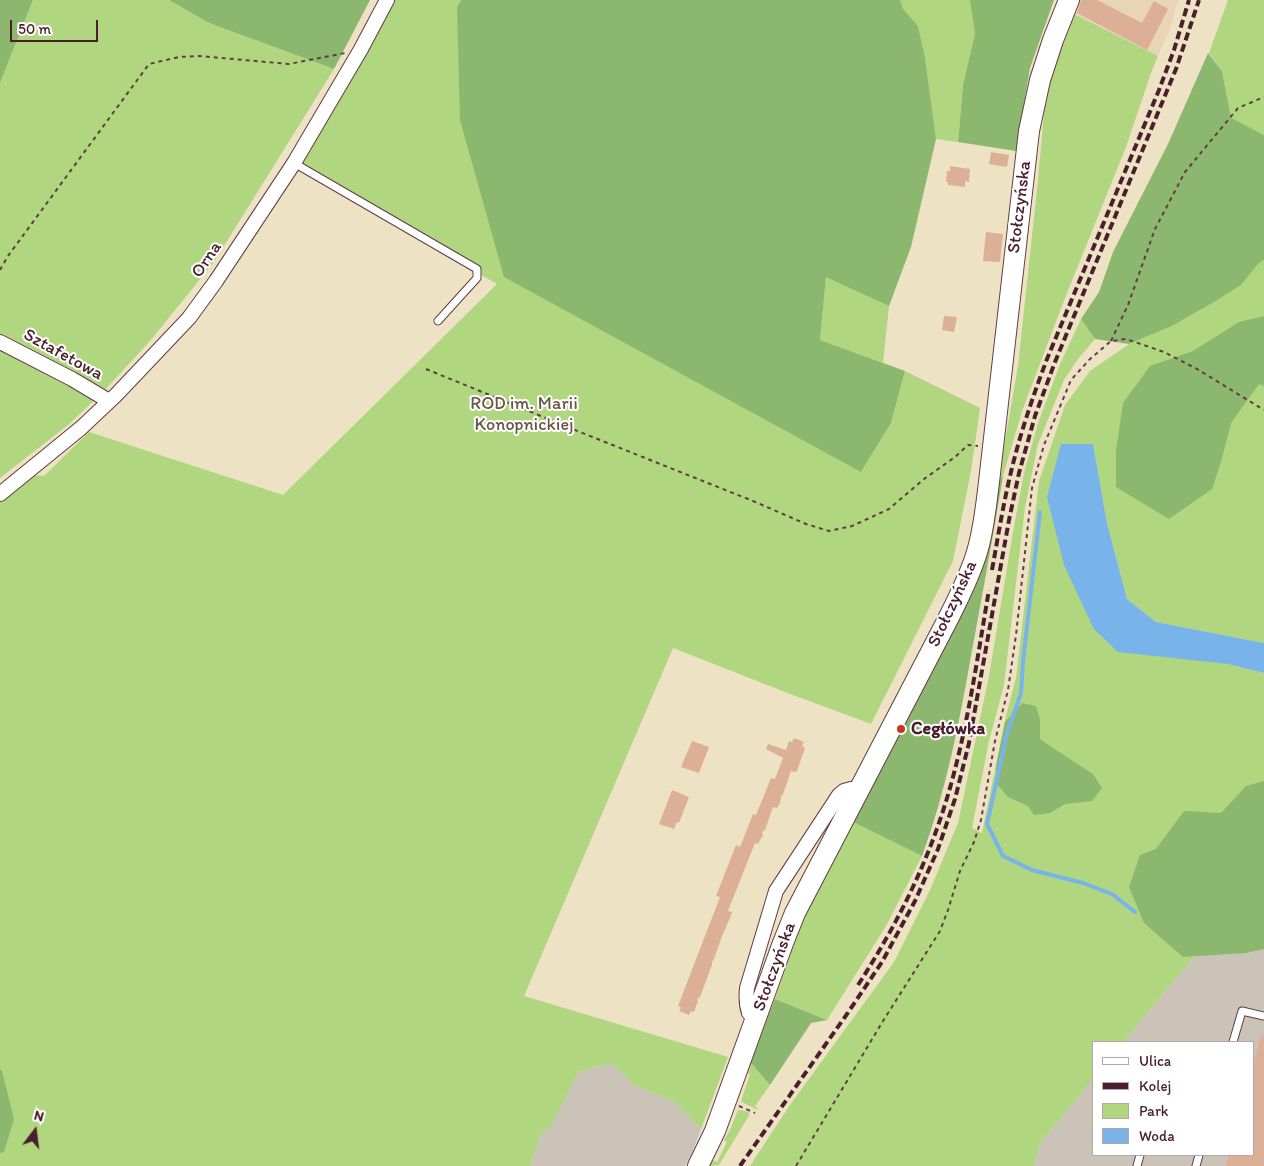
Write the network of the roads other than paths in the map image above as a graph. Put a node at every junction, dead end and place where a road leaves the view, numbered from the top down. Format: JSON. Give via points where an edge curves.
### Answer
{"nodes":[{"id":1,"x":387,"y":0,"type":"edge"},
{"id":2,"x":1069,"y":0,"type":"edge"},
{"id":3,"x":294,"y":163,"type":"junction"},
{"id":4,"x":438,"y":322,"type":"dead end"},
{"id":5,"x":0,"y":342,"type":"edge"},
{"id":6,"x":109,"y":401,"type":"junction"},
{"id":7,"x":0,"y":494,"type":"edge"},
{"id":8,"x":858,"y":792,"type":"junction"},
{"id":9,"x":756,"y":1016,"type":"junction"},
{"id":10,"x":1264,"y":1016,"type":"edge"},
{"id":11,"x":1233,"y":1041,"type":"edge"},
{"id":12,"x":698,"y":1166,"type":"edge"}],
"edges":[{"from":1,"to":3,"type":"street","name":"Orna"},
{"from":2,"to":8,"type":"street","name":"Stołczyńska","via":[[1052,40],[1029,131],[980,543],[951,613]]},
{"from":3,"to":4,"type":"lane","via":[[477,269],[476,278]]},
{"from":3,"to":6,"type":"street","name":"Orna","via":[[189,318]]},
{"from":5,"to":6,"type":"street","name":"Sztafetowa"},
{"from":6,"to":7,"type":"street","name":"Orna"},
{"from":8,"to":9,"type":"street","name":"Stołczyńska","via":[[794,914]]},
{"from":8,"to":9,"type":"street","via":[[851,789],[839,795],[776,891],[747,988],[746,1004],[749,1013]]},
{"from":9,"to":12,"type":"street","name":"Stołczyńska","via":[[718,1125]]},
{"from":10,"to":11,"type":"lane","via":[[1242,1011]]}]}
